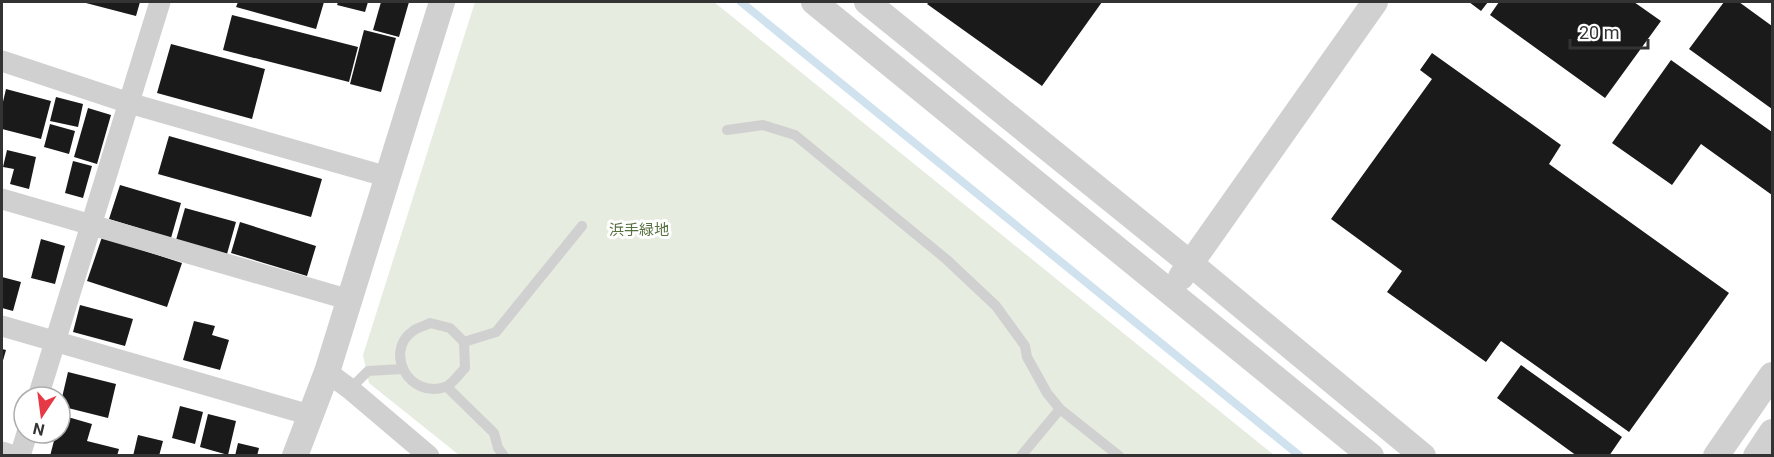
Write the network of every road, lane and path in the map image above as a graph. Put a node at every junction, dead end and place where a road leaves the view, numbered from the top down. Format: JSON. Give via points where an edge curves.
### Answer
{"nodes":[{"id":1,"x":160,"y":2,"type":"edge"},
{"id":2,"x":442,"y":2,"type":"edge"},
{"id":3,"x":867,"y":2,"type":"edge"},
{"id":4,"x":1375,"y":2,"type":"edge"},
{"id":5,"x":820,"y":4,"type":"edge"},
{"id":6,"x":2,"y":61,"type":"edge"},
{"id":7,"x":129,"y":103,"type":"junction"},
{"id":8,"x":727,"y":130,"type":"dead end"},
{"id":9,"x":388,"y":177,"type":"junction"},
{"id":10,"x":2,"y":199,"type":"edge"},
{"id":11,"x":92,"y":225,"type":"junction"},
{"id":12,"x":582,"y":226,"type":"dead end"},
{"id":13,"x":1191,"y":264,"type":"junction"},
{"id":14,"x":1171,"y":292,"type":"junction"},
{"id":15,"x":350,"y":300,"type":"junction"},
{"id":16,"x":2,"y":326,"type":"edge"},
{"id":17,"x":56,"y":341,"type":"junction"},
{"id":18,"x":464,"y":342,"type":"junction"},
{"id":19,"x":402,"y":369,"type":"junction"},
{"id":20,"x":327,"y":372,"type":"junction"},
{"id":21,"x":1773,"y":375,"type":"edge"},
{"id":22,"x":42,"y":385,"type":"edge"},
{"id":23,"x":447,"y":387,"type":"junction"},
{"id":24,"x":350,"y":389,"type":"junction"},
{"id":25,"x":1060,"y":409,"type":"junction"},
{"id":26,"x":310,"y":415,"type":"junction"},
{"id":27,"x":1773,"y":432,"type":"edge"},
{"id":28,"x":2,"y":452,"type":"edge"},
{"id":29,"x":14,"y":456,"type":"edge"},
{"id":30,"x":295,"y":456,"type":"edge"},
{"id":31,"x":429,"y":456,"type":"edge"},
{"id":32,"x":504,"y":456,"type":"edge"},
{"id":33,"x":1021,"y":456,"type":"edge"},
{"id":34,"x":1119,"y":456,"type":"edge"},
{"id":35,"x":1371,"y":456,"type":"edge"},
{"id":36,"x":1423,"y":456,"type":"edge"},
{"id":37,"x":1716,"y":456,"type":"edge"},
{"id":38,"x":1756,"y":456,"type":"edge"}],
"edges":[{"from":1,"to":7,"type":"street"},
{"from":2,"to":9,"type":"street"},
{"from":3,"to":13,"type":"street"},
{"from":4,"to":13,"type":"street"},
{"from":5,"to":14,"type":"street"},
{"from":6,"to":7,"type":"street"},
{"from":7,"to":9,"type":"street"},
{"from":7,"to":11,"type":"street"},
{"from":8,"to":25,"type":"lane","via":[[763,125],[795,135],[946,259],[996,306],[1025,346],[1047,393]]},
{"from":9,"to":15,"type":"street"},
{"from":10,"to":11,"type":"street"},
{"from":11,"to":15,"type":"street"},
{"from":11,"to":17,"type":"street"},
{"from":12,"to":18,"type":"lane","via":[[496,332]]},
{"from":13,"to":14,"type":"street"},
{"from":13,"to":36,"type":"street"},
{"from":14,"to":35,"type":"street"},
{"from":15,"to":20,"type":"street"},
{"from":16,"to":17,"type":"street"},
{"from":17,"to":22,"type":"street"},
{"from":17,"to":26,"type":"street"},
{"from":18,"to":19,"type":"lane","via":[[450,328],[430,323],[412,331],[401,348]]},
{"from":18,"to":23,"type":"lane","via":[[465,368]]},
{"from":19,"to":23,"type":"lane","via":[[413,383],[429,390]]},
{"from":19,"to":24,"type":"lane","via":[[368,371]]},
{"from":20,"to":24,"type":"street"},
{"from":20,"to":26,"type":"street"},
{"from":21,"to":37,"type":"street"},
{"from":23,"to":32,"type":"lane","via":[[494,433]]},
{"from":24,"to":31,"type":"street"},
{"from":25,"to":33,"type":"lane"},
{"from":25,"to":34,"type":"lane"},
{"from":26,"to":30,"type":"street"},
{"from":27,"to":38,"type":"street"},
{"from":28,"to":29,"type":"street"}]}
